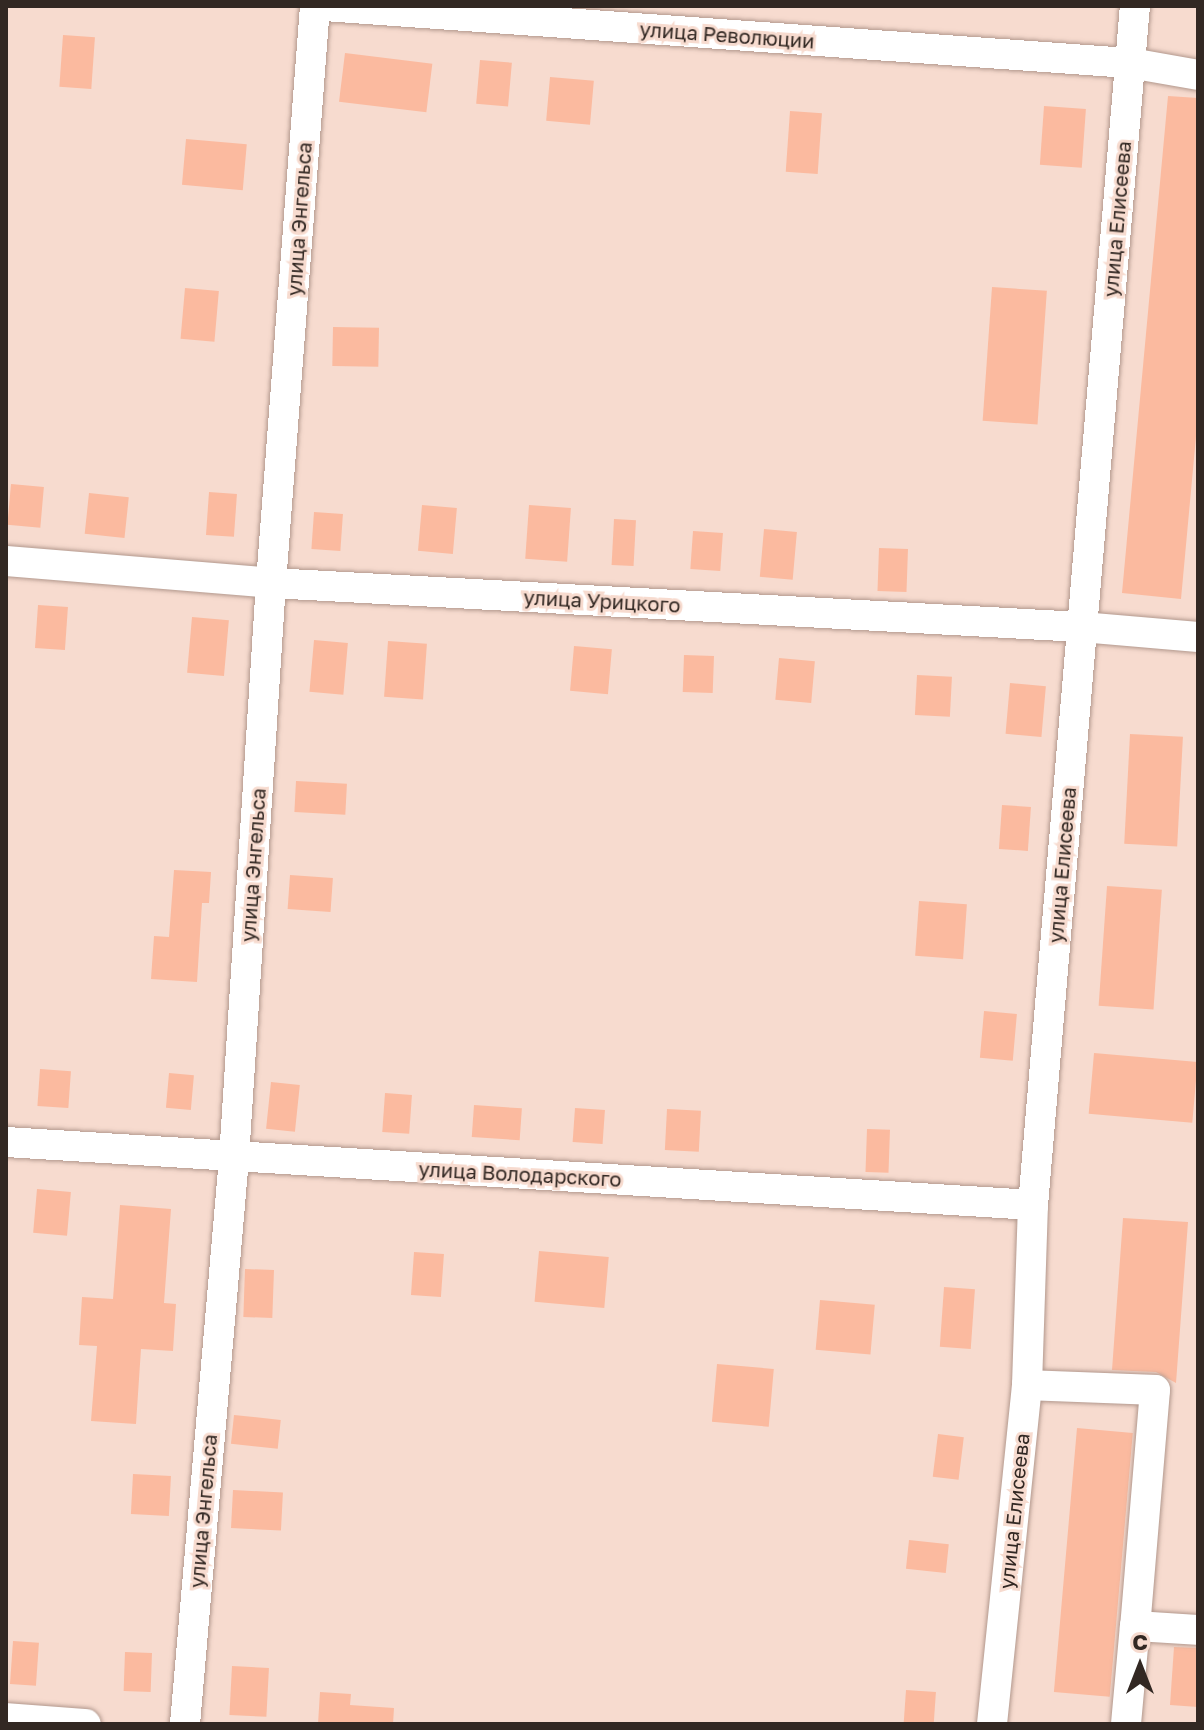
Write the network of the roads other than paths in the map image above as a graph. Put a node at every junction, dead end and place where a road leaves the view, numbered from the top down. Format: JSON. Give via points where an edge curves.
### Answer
{"nodes":[{"id":1,"x":315,"y":6,"type":"edge"},
{"id":2,"x":324,"y":6,"type":"edge"},
{"id":3,"x":1135,"y":6,"type":"edge"},
{"id":4,"x":1130,"y":63,"type":"junction"},
{"id":5,"x":1198,"y":75,"type":"edge"},
{"id":6,"x":6,"y":561,"type":"edge"},
{"id":7,"x":271,"y":583,"type":"junction"},
{"id":8,"x":1082,"y":627,"type":"junction"},
{"id":9,"x":1198,"y":637,"type":"edge"},
{"id":10,"x":6,"y":1142,"type":"edge"},
{"id":11,"x":234,"y":1158,"type":"junction"},
{"id":12,"x":1033,"y":1205,"type":"junction"},
{"id":13,"x":1027,"y":1385,"type":"junction"},
{"id":14,"x":1135,"y":1626,"type":"junction"},
{"id":15,"x":1198,"y":1630,"type":"edge"},
{"id":16,"x":6,"y":1718,"type":"edge"},
{"id":17,"x":86,"y":1724,"type":"edge"},
{"id":18,"x":185,"y":1724,"type":"edge"},
{"id":19,"x":992,"y":1724,"type":"edge"},
{"id":20,"x":1126,"y":1724,"type":"edge"}],
"edges":[{"from":1,"to":7,"type":"street","name":"улица Энгельса"},
{"from":2,"to":4,"type":"street","name":"улица Революции"},
{"from":3,"to":4,"type":"street","name":"улица Елисеева"},
{"from":4,"to":5,"type":"street","name":"улица Революции"},
{"from":4,"to":8,"type":"street","name":"улица Елисеева"},
{"from":6,"to":7,"type":"street","name":"улица Урицкого"},
{"from":7,"to":8,"type":"street","name":"улица Урицкого"},
{"from":7,"to":11,"type":"street","name":"улица Энгельса"},
{"from":8,"to":9,"type":"street","name":"улица Урицкого"},
{"from":8,"to":12,"type":"street","name":"улица Елисеева"},
{"from":10,"to":11,"type":"street","name":"улица Володарского"},
{"from":11,"to":12,"type":"street","name":"улица Володарского"},
{"from":11,"to":18,"type":"street","name":"улица Энгельса"},
{"from":12,"to":13,"type":"street","name":"улица Елисеева"},
{"from":13,"to":14,"type":"street","via":[[1155,1390]]},
{"from":13,"to":19,"type":"street","name":"улица Елисеева"},
{"from":14,"to":15,"type":"street"},
{"from":14,"to":20,"type":"street"},
{"from":16,"to":17,"type":"street"}]}
